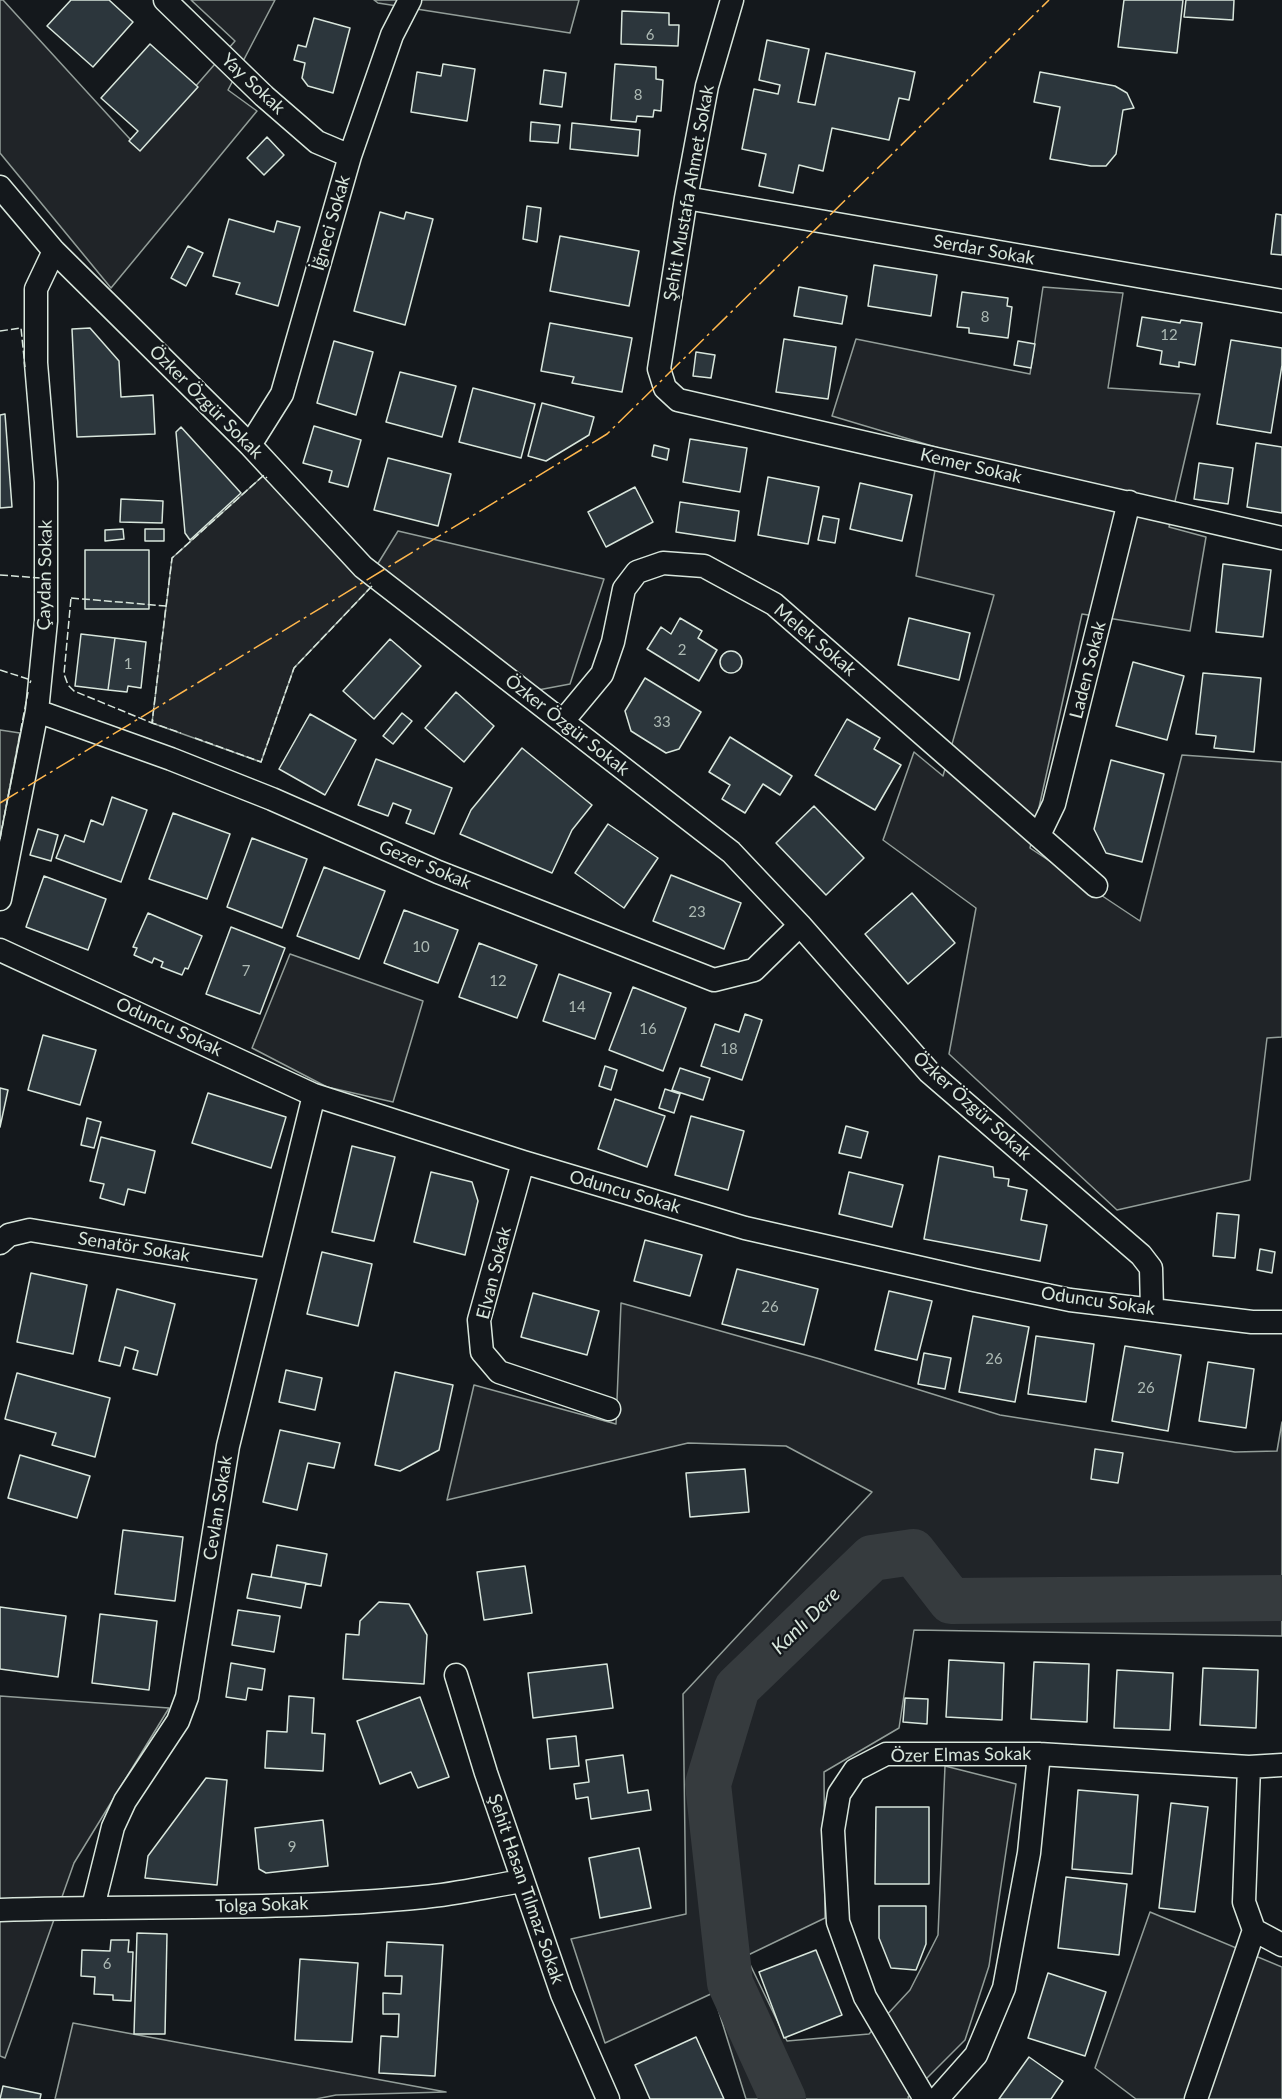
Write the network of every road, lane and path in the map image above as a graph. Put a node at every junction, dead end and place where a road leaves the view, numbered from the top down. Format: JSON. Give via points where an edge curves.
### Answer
{"nodes":[{"id":1,"x":165,"y":0,"type":"edge"},
{"id":2,"x":410,"y":0,"type":"edge"},
{"id":3,"x":732,"y":0,"type":"edge"},
{"id":4,"x":350,"y":156,"type":"junction"},
{"id":5,"x":0,"y":187,"type":"edge"},
{"id":6,"x":686,"y":198,"type":"junction"},
{"id":7,"x":54,"y":251,"type":"junction"},
{"id":8,"x":1282,"y":301,"type":"edge"},
{"id":9,"x":665,"y":388,"type":"joint"},
{"id":10,"x":250,"y":445,"type":"junction"},
{"id":11,"x":1129,"y":502,"type":"junction"},
{"id":12,"x":1282,"y":538,"type":"edge"},
{"id":13,"x":37,"y":711,"type":"junction"},
{"id":14,"x":563,"y":722,"type":"junction"},
{"id":15,"x":1039,"y":835,"type":"junction"},
{"id":16,"x":1095,"y":886,"type":"dead end"},
{"id":17,"x":0,"y":899,"type":"edge"},
{"id":18,"x":800,"y":925,"type":"junction"},
{"id":19,"x":0,"y":950,"type":"edge"},
{"id":20,"x":314,"y":1095,"type":"junction"},
{"id":21,"x":524,"y":1162,"type":"junction"},
{"id":22,"x":0,"y":1243,"type":"edge"},
{"id":23,"x":271,"y":1270,"type":"junction"},
{"id":24,"x":1152,"y":1310,"type":"junction"},
{"id":25,"x":1282,"y":1322,"type":"edge"},
{"id":26,"x":609,"y":1409,"type":"dead end"},
{"id":27,"x":456,"y":1675,"type":"dead end"},
{"id":28,"x":1039,"y":1754,"type":"junction"},
{"id":29,"x":1282,"y":1765,"type":"edge"},
{"id":30,"x":1249,"y":1767,"type":"junction"},
{"id":31,"x":523,"y":1881,"type":"junction"},
{"id":32,"x":93,"y":1907,"type":"junction"},
{"id":33,"x":0,"y":1910,"type":"edge"},
{"id":34,"x":1254,"y":1930,"type":"junction"},
{"id":35,"x":1282,"y":1945,"type":"edge"},
{"id":36,"x":608,"y":2099,"type":"edge"},
{"id":37,"x":925,"y":2099,"type":"edge"},
{"id":38,"x":937,"y":2099,"type":"edge"},
{"id":39,"x":1196,"y":2099,"type":"edge"}],
"edges":[{"from":1,"to":4,"type":"street","name":"Yay Sokak","via":[[317,142]]},
{"from":2,"to":4,"type":"street","name":"İğneci Sokak","via":[[392,35]]},
{"from":3,"to":6,"type":"street","name":"Şehit Mustafa Ahmet Sokak","via":[[708,86]]},
{"from":4,"to":10,"type":"street","name":"İğneci Sokak","via":[[282,394]]},
{"from":5,"to":7,"type":"street","name":"Özker Özgür Sokak"},
{"from":6,"to":8,"type":"street","name":"Serdar Sokak"},
{"from":6,"to":9,"type":"street","name":"Şehit Mustafa Ahmet Sokak","via":[[659,369]]},
{"from":7,"to":10,"type":"street","name":"Özker Özgür Sokak"},
{"from":7,"to":13,"type":"street","name":"Çaydan Sokak","via":[[36,289],[36,363],[46,482],[46,621]]},
{"from":9,"to":11,"type":"street","name":"Kemer Sokak","via":[[678,400]]},
{"from":10,"to":14,"type":"street","name":"Özker Özgür Sokak","via":[[363,567]]},
{"from":11,"to":12,"type":"street","name":"Kemer Sokak"},
{"from":11,"to":15,"type":"street","name":"Laden Sokak","via":[[1054,804]]},
{"from":13,"to":17,"type":"street","name":"Çaydan Sokak"},
{"from":13,"to":18,"type":"street","name":"Gezer Sokak","via":[[272,799],[438,872],[714,980],[754,970]]},
{"from":14,"to":15,"type":"street","name":"Melek Sokak","via":[[602,674],[624,589],[638,572],[663,563],[704,566],[774,604]]},
{"from":14,"to":18,"type":"street","name":"Özker Özgür Sokak","via":[[731,852]]},
{"from":15,"to":16,"type":"street","name":"Melek Sokak"},
{"from":18,"to":24,"type":"street","name":"Özker Özgür Sokak","via":[[929,1072],[1141,1255],[1151,1268]]},
{"from":19,"to":20,"type":"street","name":"Oduncu Sokak"},
{"from":20,"to":21,"type":"street","name":"Oduncu Sokak"},
{"from":20,"to":23,"type":"street","name":"Cevlan Sokak"},
{"from":21,"to":24,"type":"street","name":"Oduncu Sokak","via":[[756,1230],[1060,1298]]},
{"from":21,"to":26,"type":"street","name":"Elvan Sokak","via":[[479,1320],[482,1352],[499,1372]]},
{"from":22,"to":23,"type":"street","name":"Senatör Sokak","via":[[9,1235],[30,1230]]},
{"from":23,"to":32,"type":"street","name":"Cevlan Sokak","via":[[228,1446],[187,1697],[178,1721],[126,1800],[113,1827]]},
{"from":24,"to":25,"type":"street","name":"Oduncu Sokak"},
{"from":27,"to":31,"type":"street","name":"Şehit Hasan Tılmaz Sokak"},
{"from":28,"to":30,"type":"street","name":"Özer Elmas Sokak"},
{"from":28,"to":37,"type":"street","name":"Özer Elmas Sokak","via":[[885,1754],[855,1770],[839,1794],[833,1830],[838,1922],[865,1997]]},
{"from":28,"to":38,"type":"street","via":[[1029,1853],[1004,1988],[976,2055]]},
{"from":29,"to":30,"type":"street","name":"Özer Elmas Sokak"},
{"from":30,"to":34,"type":"street","via":[[1244,1902]]},
{"from":31,"to":32,"type":"street","name":"Tolga Sokak","via":[[425,1897],[252,1906]]},
{"from":31,"to":36,"type":"street","name":"Şehit Hasan Tılmaz Sokak","via":[[562,1994]]},
{"from":32,"to":33,"type":"street","name":"Tolga Sokak"},
{"from":34,"to":35,"type":"street"},
{"from":34,"to":39,"type":"street"}]}
